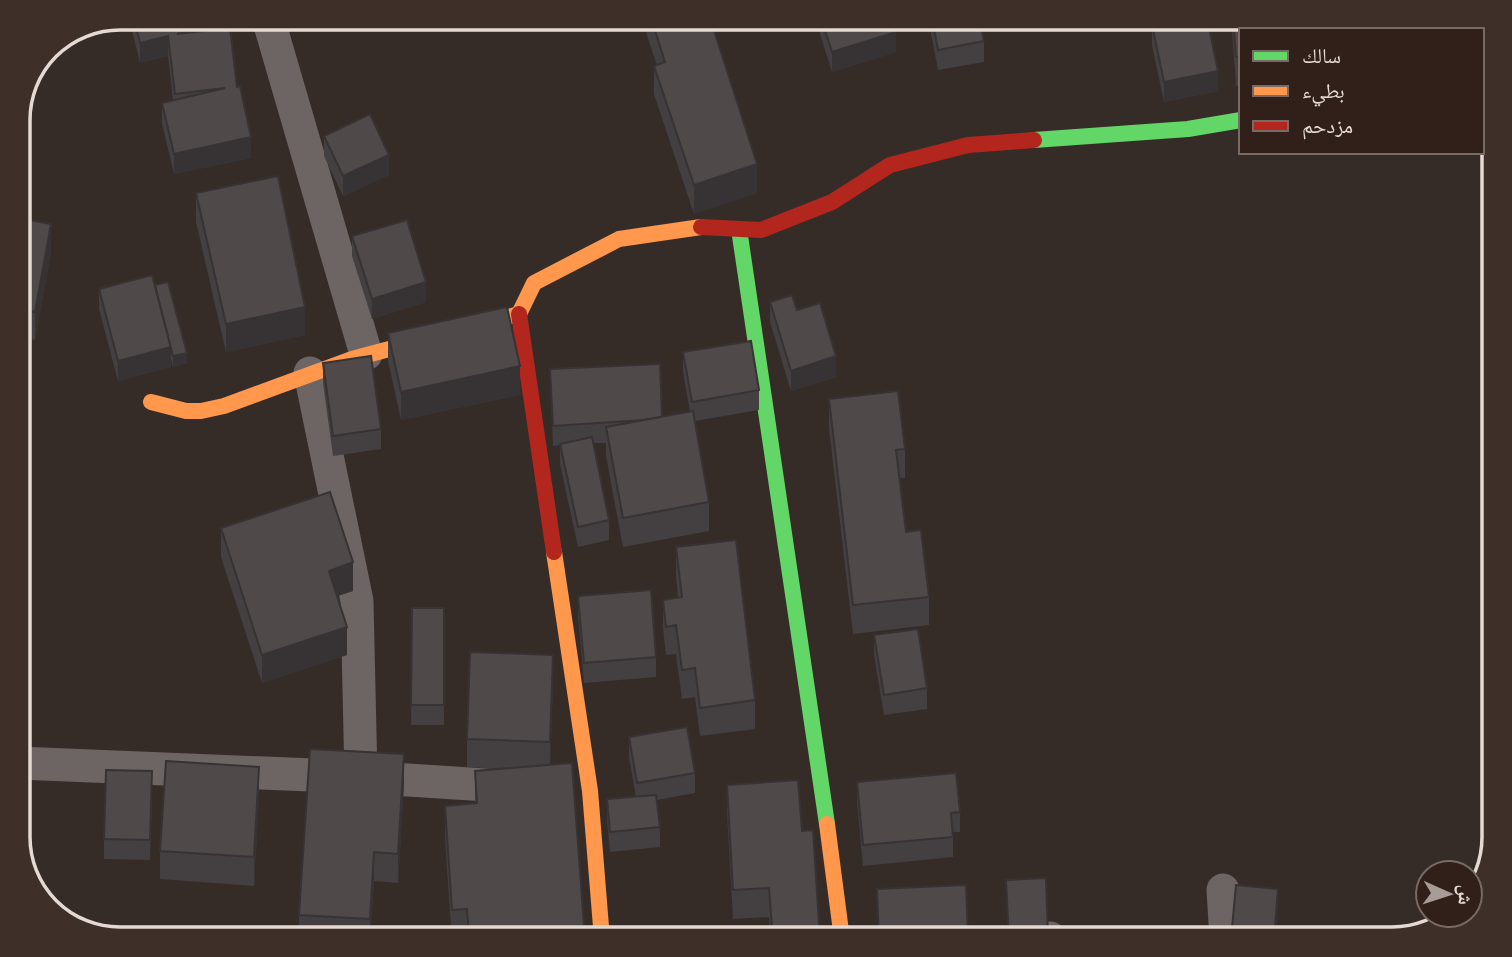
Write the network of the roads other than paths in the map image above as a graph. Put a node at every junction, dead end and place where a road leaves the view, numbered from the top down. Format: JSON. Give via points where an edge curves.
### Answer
{"nodes":[{"id":1,"x":272,"y":30,"type":"edge"},
{"id":2,"x":1239,"y":120,"type":"edge"},
{"id":3,"x":739,"y":229,"type":"junction"},
{"id":4,"x":519,"y":314,"type":"junction"},
{"id":5,"x":366,"y":354,"type":"junction"},
{"id":6,"x":310,"y":373,"type":"junction"},
{"id":7,"x":151,"y":402,"type":"dead end"},
{"id":8,"x":30,"y":763,"type":"edge"},
{"id":9,"x":361,"y":777,"type":"junction"},
{"id":10,"x":568,"y":789,"type":"junction"},
{"id":11,"x":1223,"y":890,"type":"dead end"},
{"id":12,"x":599,"y":927,"type":"edge"},
{"id":13,"x":841,"y":927,"type":"edge"},
{"id":14,"x":1225,"y":927,"type":"edge"}],
"edges":[{"from":1,"to":5,"type":"street"},
{"from":2,"to":3,"type":"street","via":[[1188,129],[968,145],[890,164],[832,202],[761,230]]},
{"from":3,"to":4,"type":"street","via":[[705,227],[619,239],[534,283]]},
{"from":3,"to":13,"type":"street"},
{"from":4,"to":5,"type":"street"},
{"from":4,"to":10,"type":"street"},
{"from":5,"to":6,"type":"street"},
{"from":6,"to":7,"type":"street","via":[[207,411],[185,412]]},
{"from":6,"to":9,"type":"street","via":[[357,601]]},
{"from":8,"to":9,"type":"street"},
{"from":9,"to":10,"type":"street"},
{"from":10,"to":12,"type":"street"},
{"from":11,"to":14,"type":"street"}]}
